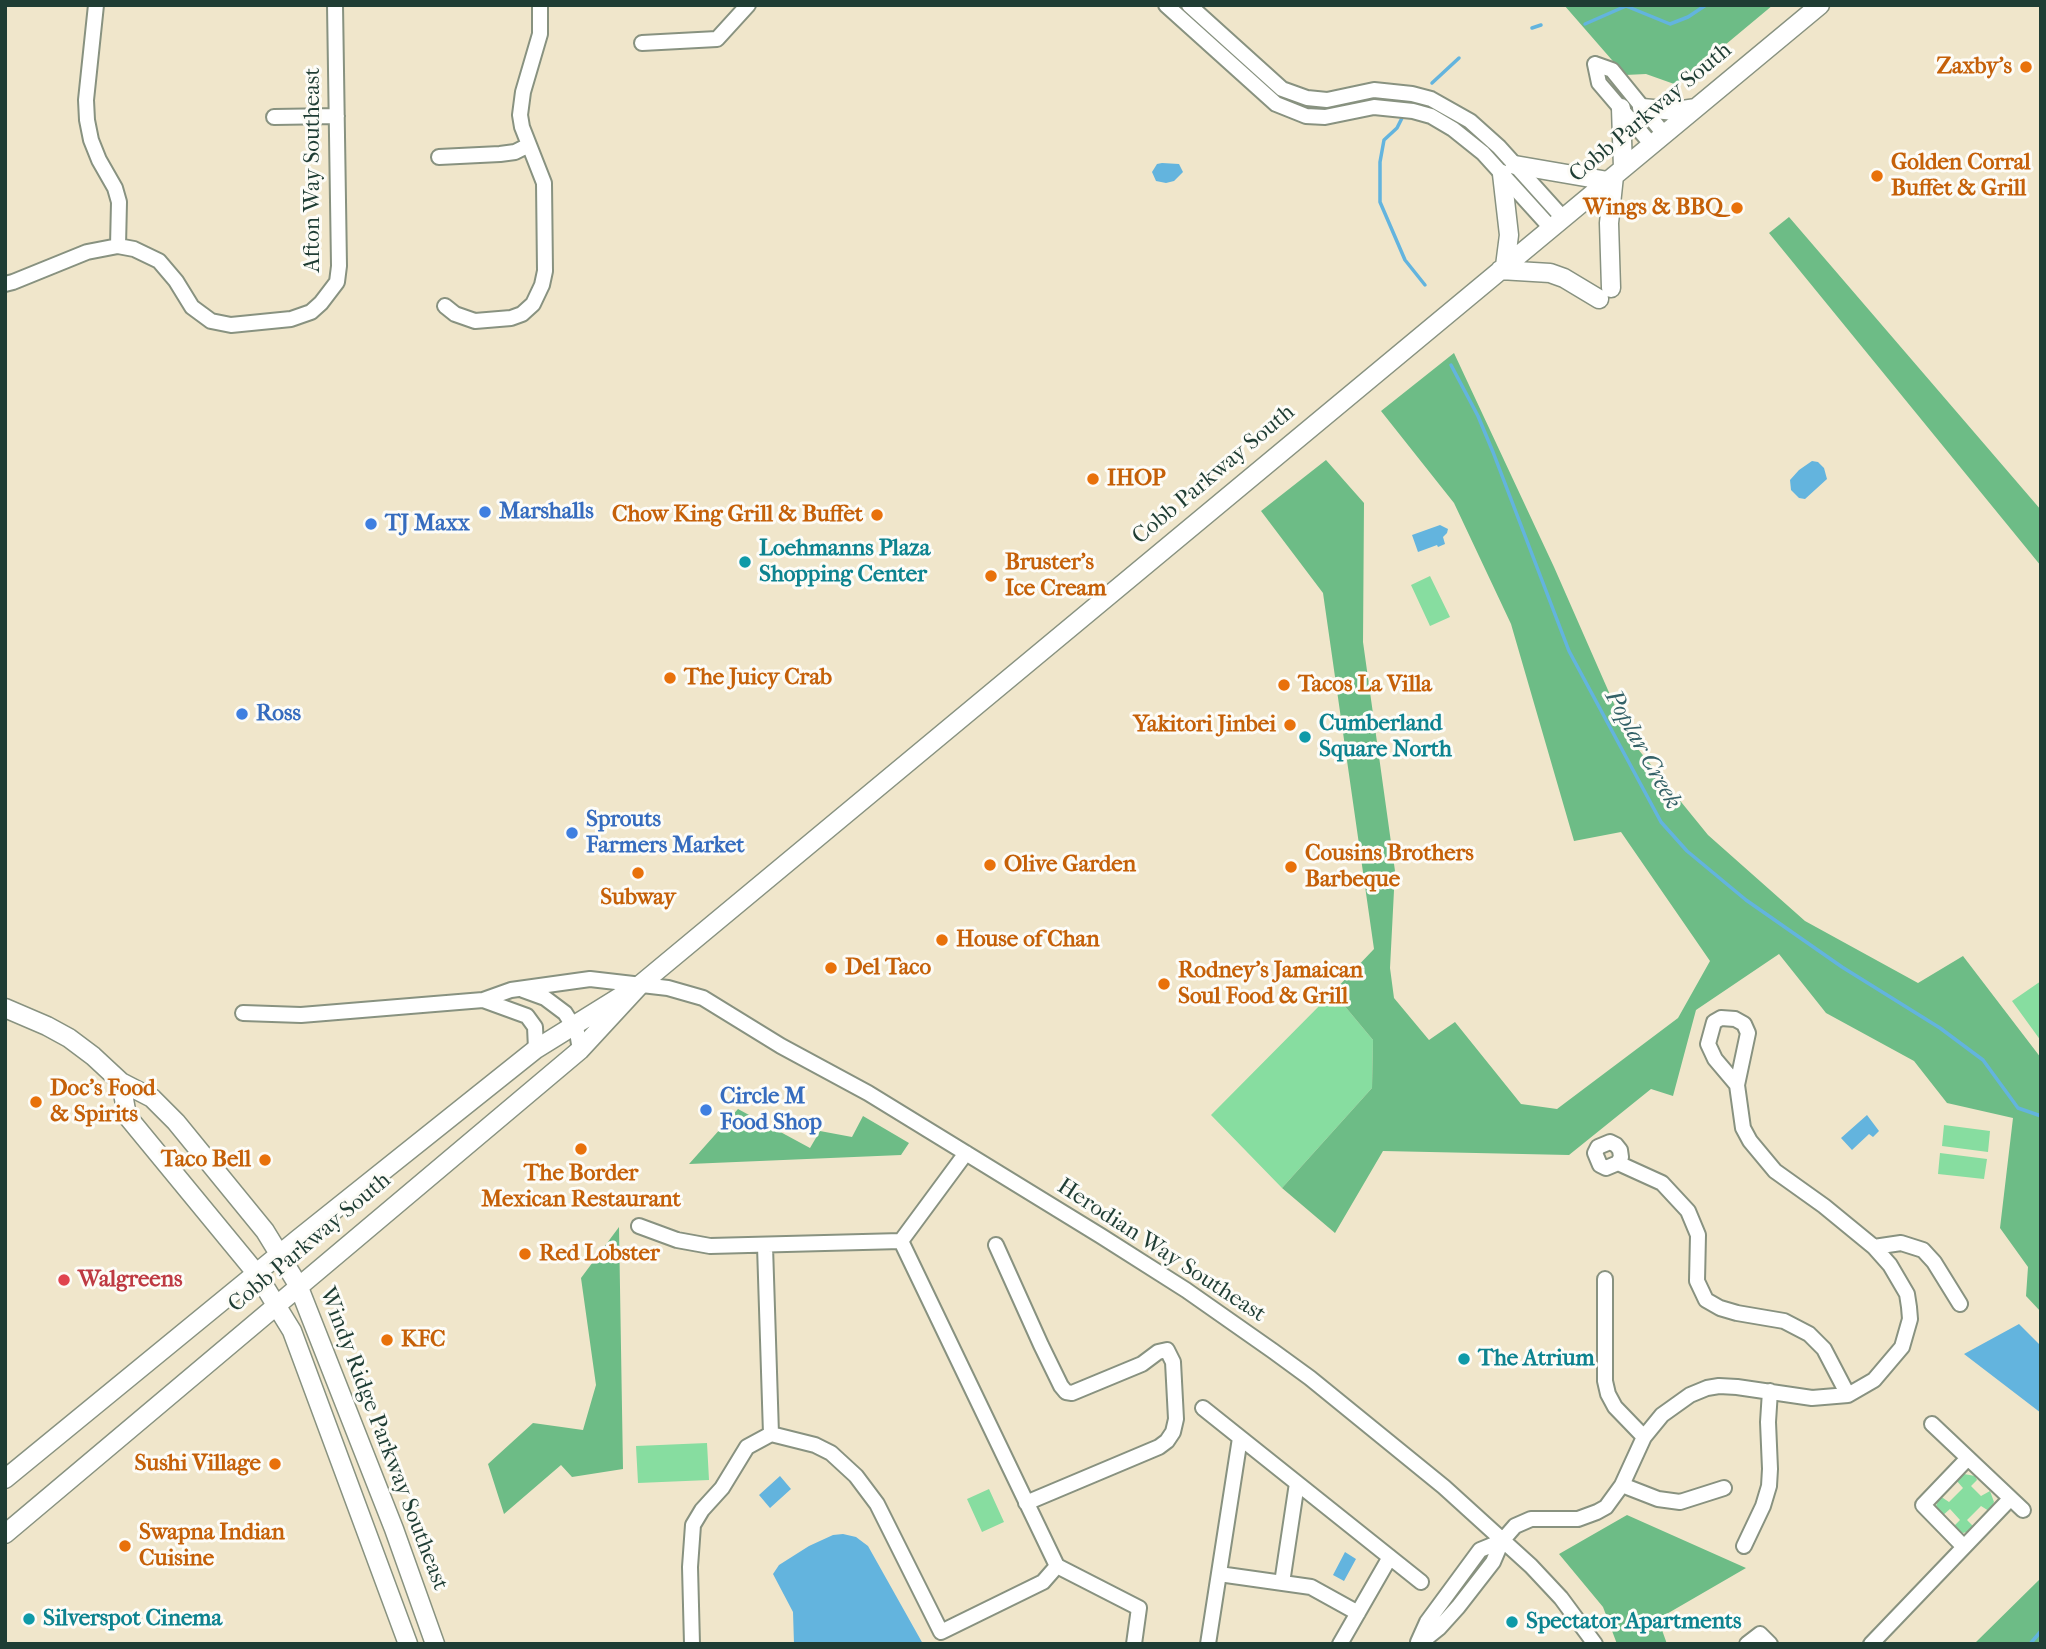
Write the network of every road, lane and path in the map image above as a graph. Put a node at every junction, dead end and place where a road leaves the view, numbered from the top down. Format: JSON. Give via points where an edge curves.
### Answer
{"nodes":[{"id":1,"x":96,"y":5,"type":"edge"},
{"id":2,"x":335,"y":5,"type":"edge"},
{"id":3,"x":540,"y":5,"type":"edge"},
{"id":4,"x":748,"y":5,"type":"edge"},
{"id":5,"x":1166,"y":5,"type":"edge"},
{"id":6,"x":1189,"y":5,"type":"edge"},
{"id":7,"x":1820,"y":5,"type":"edge"},
{"id":8,"x":642,"y":43,"type":"dead end"},
{"id":9,"x":1621,"y":108,"type":"junction"},
{"id":10,"x":1642,"y":108,"type":"junction"},
{"id":11,"x":1696,"y":108,"type":"junction"},
{"id":12,"x":337,"y":116,"type":"junction"},
{"id":13,"x":274,"y":117,"type":"dead end"},
{"id":14,"x":1658,"y":139,"type":"junction"},
{"id":15,"x":529,"y":145,"type":"junction"},
{"id":16,"x":439,"y":157,"type":"dead end"},
{"id":17,"x":1509,"y":169,"type":"junction"},
{"id":18,"x":1615,"y":175,"type":"junction"},
{"id":19,"x":1557,"y":223,"type":"junction"},
{"id":20,"x":118,"y":246,"type":"junction"},
{"id":21,"x":1502,"y":268,"type":"junction"},
{"id":22,"x":5,"y":284,"type":"edge"},
{"id":23,"x":445,"y":306,"type":"dead end"},
{"id":24,"x":641,"y":984,"type":"junction"},
{"id":25,"x":519,"y":989,"type":"junction"},
{"id":26,"x":483,"y":1000,"type":"junction"},
{"id":27,"x":5,"y":1008,"type":"edge"},
{"id":28,"x":243,"y":1013,"type":"dead end"},
{"id":29,"x":574,"y":1025,"type":"junction"},
{"id":30,"x":536,"y":1049,"type":"junction"},
{"id":31,"x":579,"y":1050,"type":"junction"},
{"id":32,"x":121,"y":1082,"type":"junction"},
{"id":33,"x":1737,"y":1085,"type":"dead end"},
{"id":34,"x":966,"y":1153,"type":"junction"},
{"id":35,"x":1618,"y":1163,"type":"dead end"},
{"id":36,"x":639,"y":1226,"type":"dead end"},
{"id":37,"x":901,"y":1241,"type":"junction"},
{"id":38,"x":996,"y":1245,"type":"dead end"},
{"id":39,"x":765,"y":1246,"type":"junction"},
{"id":40,"x":1874,"y":1247,"type":"junction"},
{"id":41,"x":280,"y":1254,"type":"junction"},
{"id":42,"x":257,"y":1273,"type":"junction"},
{"id":43,"x":1605,"y":1279,"type":"dead end"},
{"id":44,"x":298,"y":1285,"type":"junction"},
{"id":45,"x":277,"y":1303,"type":"junction"},
{"id":46,"x":1960,"y":1304,"type":"dead end"},
{"id":47,"x":1770,"y":1391,"type":"junction"},
{"id":48,"x":1848,"y":1395,"type":"junction"},
{"id":49,"x":1203,"y":1408,"type":"dead end"},
{"id":50,"x":1932,"y":1424,"type":"dead end"},
{"id":51,"x":771,"y":1433,"type":"junction"},
{"id":52,"x":1644,"y":1437,"type":"junction"},
{"id":53,"x":1240,"y":1438,"type":"junction"},
{"id":54,"x":1968,"y":1458,"type":"junction"},
{"id":55,"x":5,"y":1479,"type":"edge"},
{"id":56,"x":1297,"y":1483,"type":"junction"},
{"id":57,"x":1622,"y":1485,"type":"junction"},
{"id":58,"x":1724,"y":1488,"type":"dead end"},
{"id":59,"x":2010,"y":1499,"type":"junction"},
{"id":60,"x":1026,"y":1503,"type":"junction"},
{"id":61,"x":2023,"y":1510,"type":"dead end"},
{"id":62,"x":5,"y":1534,"type":"edge"},
{"id":63,"x":1502,"y":1541,"type":"junction"},
{"id":64,"x":1744,"y":1546,"type":"dead end"},
{"id":65,"x":1964,"y":1547,"type":"junction"},
{"id":66,"x":1390,"y":1557,"type":"junction"},
{"id":67,"x":1057,"y":1566,"type":"junction"},
{"id":68,"x":1219,"y":1574,"type":"junction"},
{"id":69,"x":1421,"y":1582,"type":"dead end"},
{"id":70,"x":1282,"y":1583,"type":"junction"},
{"id":71,"x":1358,"y":1613,"type":"junction"},
{"id":72,"x":408,"y":1644,"type":"edge"},
{"id":73,"x":435,"y":1644,"type":"edge"},
{"id":74,"x":692,"y":1644,"type":"edge"},
{"id":75,"x":1134,"y":1644,"type":"edge"},
{"id":76,"x":1208,"y":1644,"type":"edge"},
{"id":77,"x":1340,"y":1644,"type":"edge"},
{"id":78,"x":1418,"y":1644,"type":"edge"},
{"id":79,"x":1595,"y":1644,"type":"edge"},
{"id":80,"x":1747,"y":1644,"type":"edge"},
{"id":81,"x":1770,"y":1644,"type":"edge"},
{"id":82,"x":1871,"y":1644,"type":"edge"}],
"edges":[{"from":1,"to":20,"type":"street","via":[[87,120],[99,160],[120,202]]},
{"from":2,"to":12,"type":"street","name":"Afton Way Southeast"},
{"from":3,"to":15,"type":"street","via":[[540,34],[520,106]]},
{"from":4,"to":8,"type":"street","via":[[717,39]]},
{"from":5,"to":17,"type":"street","via":[[1276,104],[1306,116],[1374,107],[1431,116]]},
{"from":6,"to":17,"type":"street","via":[[1282,89],[1327,100],[1374,90],[1431,99],[1485,133]]},
{"from":7,"to":11,"type":"main road","name":"Cobb Parkway South"},
{"from":9,"to":10,"type":"street","via":[[1599,83],[1595,64],[1612,70]]},
{"from":9,"to":14,"type":"street"},
{"from":9,"to":18,"type":"main road"},
{"from":10,"to":11,"type":"main road"},
{"from":10,"to":14,"type":"street"},
{"from":11,"to":14,"type":"main road","name":"Cobb Parkway South"},
{"from":12,"to":13,"type":"street"},
{"from":12,"to":20,"type":"street","name":"Afton Way Southeast","via":[[340,266],[329,295],[311,312],[291,319],[231,325],[204,317],[159,261]]},
{"from":14,"to":18,"type":"main road","name":"Cobb Parkway South"},
{"from":15,"to":16,"type":"street","via":[[515,152]]},
{"from":15,"to":23,"type":"street","via":[[544,183],[545,200],[545,271],[533,304],[522,314],[484,322],[466,319]]},
{"from":17,"to":18,"type":"main road"},
{"from":17,"to":19,"type":"street"},
{"from":17,"to":21,"type":"main road","via":[[1508,234]]},
{"from":18,"to":19,"type":"main road","name":"Cobb Parkway South"},
{"from":18,"to":21,"type":"main road","via":[[1605,293],[1550,274]]},
{"from":19,"to":21,"type":"main road","name":"Cobb Parkway South"},
{"from":20,"to":22,"type":"street","via":[[87,252]]},
{"from":21,"to":24,"type":"main road","name":"Cobb Parkway South"},
{"from":24,"to":25,"type":"street","name":"Herodian Way Southeast","via":[[590,979]]},
{"from":24,"to":29,"type":"main road","name":"Cobb Parkway South"},
{"from":24,"to":31,"type":"main road","name":"Cobb Parkway South"},
{"from":24,"to":34,"type":"street","name":"Herodian Way Southeast","via":[[704,998]]},
{"from":25,"to":26,"type":"street","name":"Herodian Way Southeast"},
{"from":25,"to":29,"type":"street","via":[[552,1002]]},
{"from":26,"to":28,"type":"street","via":[[300,1015]]},
{"from":26,"to":30,"type":"street","via":[[527,1016],[535,1027]]},
{"from":27,"to":32,"type":"main road","name":"Windy Ridge Parkway Southeast","via":[[69,1038]]},
{"from":29,"to":30,"type":"main road","name":"Cobb Parkway South"},
{"from":29,"to":31,"type":"street"},
{"from":30,"to":41,"type":"main road","name":"Cobb Parkway South"},
{"from":31,"to":44,"type":"main road","name":"Cobb Parkway South"},
{"from":32,"to":41,"type":"main road","name":"Windy Ridge Parkway Southeast","via":[[152,1098],[176,1122]]},
{"from":32,"to":42,"type":"main road","name":"Windy Ridge Parkway Southeast","via":[[127,1116]]},
{"from":33,"to":40,"type":"street","via":[[1743,1128],[1763,1159]]},
{"from":34,"to":37,"type":"street"},
{"from":34,"to":63,"type":"street","name":"Herodian Way Southeast","via":[[1171,1280],[1273,1351],[1444,1487]]},
{"from":35,"to":48,"type":"street","via":[[1662,1183],[1688,1211],[1698,1235],[1697,1281],[1706,1300],[1720,1308],[1784,1321],[1809,1334],[1824,1349]]},
{"from":36,"to":39,"type":"street","via":[[693,1244]]},
{"from":37,"to":39,"type":"street"},
{"from":37,"to":60,"type":"street"},
{"from":38,"to":60,"type":"street","via":[[1066,1392],[1167,1350],[1174,1362],[1176,1419],[1167,1441]]},
{"from":39,"to":51,"type":"street"},
{"from":40,"to":46,"type":"street","via":[[1900,1243],[1923,1250]]},
{"from":40,"to":48,"type":"street","via":[[1907,1294],[1908,1333],[1895,1357],[1874,1380]]},
{"from":41,"to":42,"type":"main road","name":"Cobb Parkway South"},
{"from":41,"to":44,"type":"main road","name":"Windy Ridge Parkway Southeast"},
{"from":42,"to":45,"type":"main road","name":"Windy Ridge Parkway Southeast"},
{"from":42,"to":55,"type":"main road","name":"Cobb Parkway South"},
{"from":43,"to":52,"type":"street","via":[[1608,1394]]},
{"from":44,"to":45,"type":"main road","name":"Cobb Parkway South"},
{"from":44,"to":73,"type":"main road","name":"Windy Ridge Parkway Southeast"},
{"from":45,"to":62,"type":"main road","name":"Cobb Parkway South"},
{"from":45,"to":72,"type":"main road","name":"Windy Ridge Parkway Southeast","via":[[302,1355]]},
{"from":47,"to":48,"type":"street","via":[[1812,1398]]},
{"from":47,"to":52,"type":"street","via":[[1707,1388],[1661,1415]]},
{"from":47,"to":64,"type":"street","via":[[1769,1486]]},
{"from":49,"to":53,"type":"street"},
{"from":50,"to":54,"type":"street"},
{"from":51,"to":67,"type":"street","via":[[831,1453],[856,1476],[877,1504],[941,1632],[1043,1582]]},
{"from":51,"to":74,"type":"street","via":[[747,1447],[693,1525]]},
{"from":52,"to":57,"type":"street"},
{"from":53,"to":56,"type":"street"},
{"from":53,"to":68,"type":"street"},
{"from":54,"to":59,"type":"street"},
{"from":54,"to":65,"type":"street","via":[[1923,1505]]},
{"from":56,"to":66,"type":"street"},
{"from":56,"to":70,"type":"street"},
{"from":57,"to":58,"type":"street","via":[[1680,1502]]},
{"from":57,"to":63,"type":"street","via":[[1597,1512],[1565,1521],[1531,1519],[1515,1526]]},
{"from":59,"to":61,"type":"street"},
{"from":59,"to":65,"type":"street"},
{"from":60,"to":67,"type":"street"},
{"from":63,"to":78,"type":"street","via":[[1493,1562],[1458,1607]]},
{"from":63,"to":79,"type":"street","name":"Herodian Way Southeast","via":[[1561,1598]]},
{"from":65,"to":82,"type":"street"},
{"from":66,"to":69,"type":"street"},
{"from":66,"to":71,"type":"street"},
{"from":67,"to":75,"type":"street","via":[[1139,1608]]},
{"from":68,"to":70,"type":"street"},
{"from":68,"to":76,"type":"street"},
{"from":70,"to":71,"type":"street","via":[[1319,1591]]},
{"from":71,"to":77,"type":"street"},
{"from":80,"to":81,"type":"street","via":[[1760,1634]]}]}
